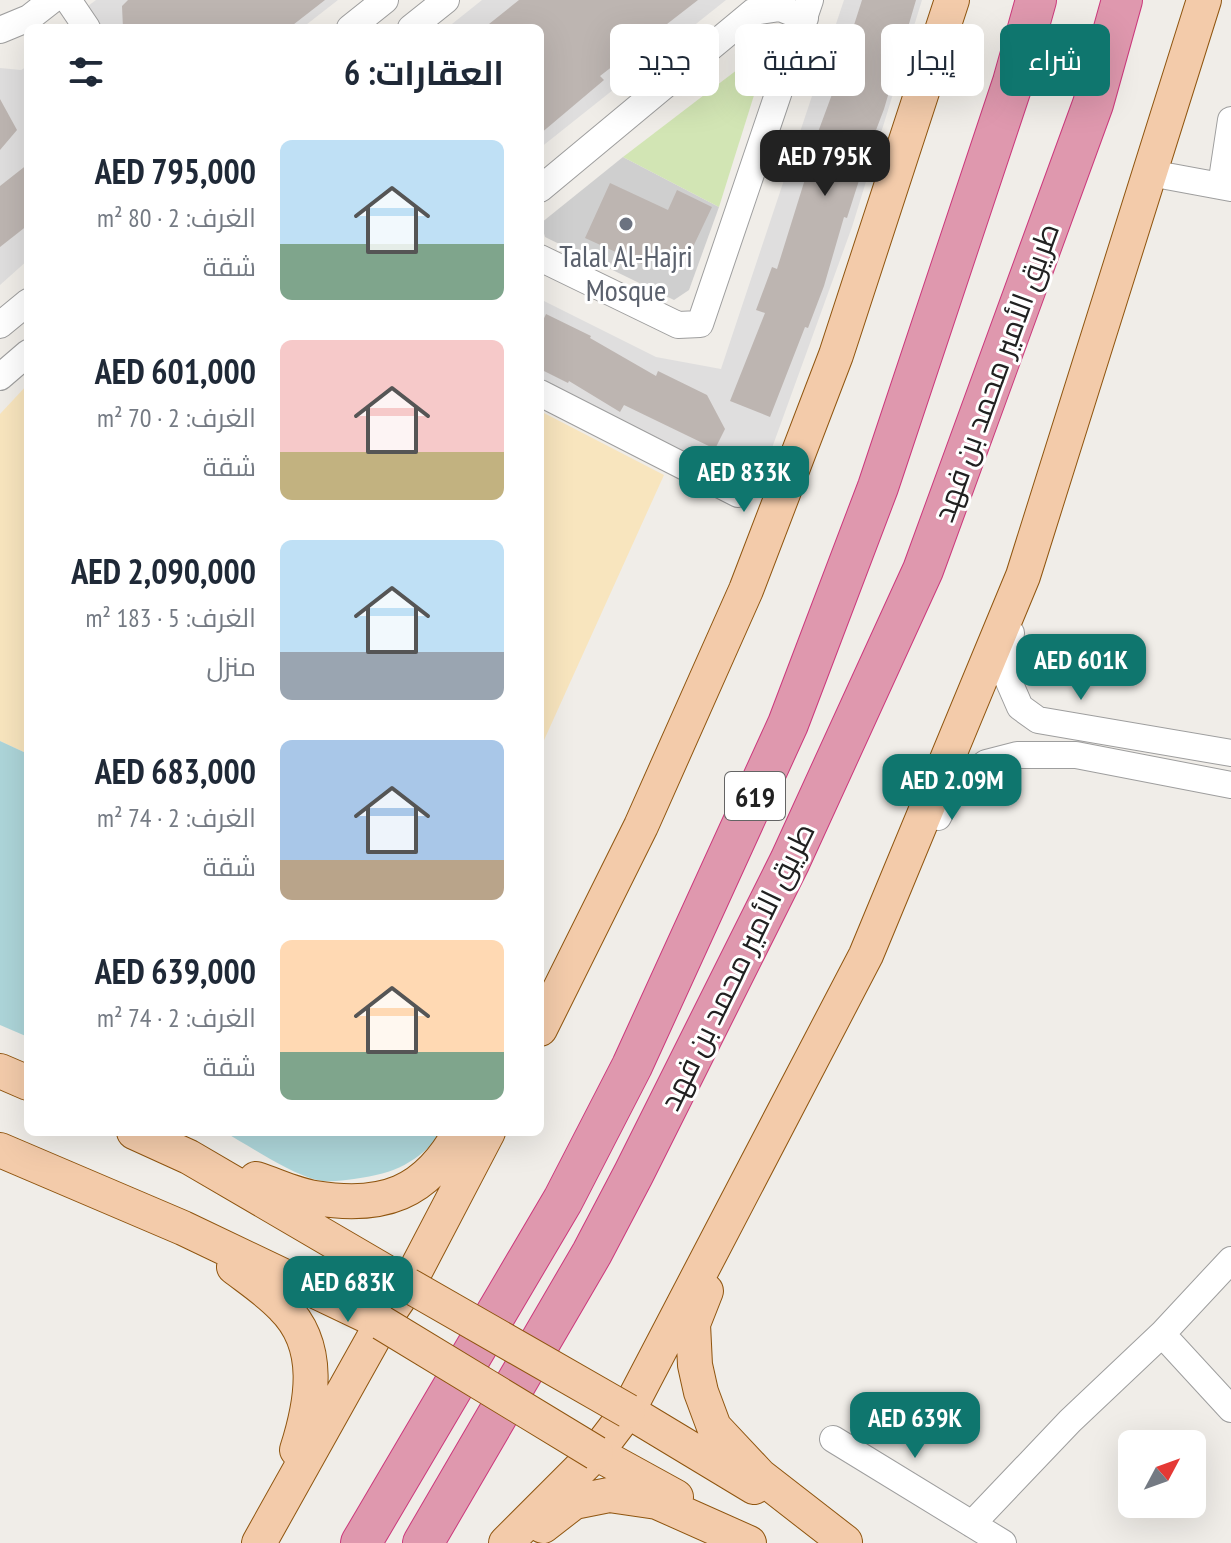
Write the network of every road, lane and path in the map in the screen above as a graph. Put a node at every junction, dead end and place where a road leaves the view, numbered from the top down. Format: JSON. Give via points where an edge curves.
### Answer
{"nodes":[{"id":1,"x":52,"y":0,"type":"edge"},
{"id":2,"x":68,"y":0,"type":"edge"},
{"id":3,"x":385,"y":0,"type":"edge"},
{"id":4,"x":446,"y":0,"type":"edge"},
{"id":5,"x":952,"y":0,"type":"edge"},
{"id":6,"x":1036,"y":0,"type":"edge"},
{"id":7,"x":1122,"y":0,"type":"edge"},
{"id":8,"x":1146,"y":0,"type":"edge"},
{"id":9,"x":1204,"y":0,"type":"edge"},
{"id":10,"x":807,"y":9,"type":"edge"},
{"id":11,"x":84,"y":24,"type":"edge"},
{"id":12,"x":355,"y":24,"type":"edge"},
{"id":13,"x":416,"y":24,"type":"edge"},
{"id":14,"x":0,"y":30,"type":"edge"},
{"id":15,"x":1093,"y":104,"type":"junction"},
{"id":16,"x":1231,"y":120,"type":"edge"},
{"id":17,"x":1150,"y":173,"type":"junction"},
{"id":18,"x":544,"y":186,"type":"edge"},
{"id":19,"x":1226,"y":187,"type":"edge"},
{"id":20,"x":544,"y":260,"type":"edge"},
{"id":21,"x":24,"y":305,"type":"edge"},
{"id":22,"x":0,"y":325,"type":"edge"},
{"id":23,"x":24,"y":356,"type":"edge"},
{"id":24,"x":0,"y":377,"type":"edge"},
{"id":25,"x":544,"y":395,"type":"edge"},
{"id":26,"x":738,"y":494,"type":"dead end"},
{"id":27,"x":1023,"y":576,"type":"junction"},
{"id":28,"x":746,"y":590,"type":"junction"},
{"id":29,"x":1231,"y":753,"type":"edge"},
{"id":30,"x":1231,"y":785,"type":"edge"},
{"id":31,"x":866,"y":955,"type":"junction"},
{"id":32,"x":544,"y":973,"type":"edge"},
{"id":33,"x":544,"y":1021,"type":"edge"},
{"id":34,"x":0,"y":1071,"type":"edge"},
{"id":35,"x":24,"y":1081,"type":"edge"},
{"id":36,"x":143,"y":1136,"type":"edge"},
{"id":37,"x":458,"y":1136,"type":"edge"},
{"id":38,"x":486,"y":1136,"type":"edge"},
{"id":39,"x":0,"y":1150,"type":"edge"},
{"id":40,"x":189,"y":1157,"type":"junction"},
{"id":41,"x":750,"y":1175,"type":"junction"},
{"id":42,"x":183,"y":1228,"type":"junction"},
{"id":43,"x":1231,"y":1260,"type":"edge"},
{"id":44,"x":408,"y":1285,"type":"junction"},
{"id":45,"x":382,"y":1323,"type":"junction"},
{"id":46,"x":1162,"y":1334,"type":"junction"},
{"id":47,"x":1231,"y":1409,"type":"edge"},
{"id":48,"x":628,"y":1411,"type":"junction"},
{"id":49,"x":833,"y":1439,"type":"dead end"},
{"id":50,"x":596,"y":1453,"type":"junction"},
{"id":51,"x":281,"y":1502,"type":"junction"},
{"id":52,"x":972,"y":1524,"type":"junction"},
{"id":53,"x":846,"y":1542,"type":"edge"},
{"id":54,"x":259,"y":1543,"type":"edge"},
{"id":55,"x":361,"y":1543,"type":"edge"},
{"id":56,"x":423,"y":1543,"type":"edge"},
{"id":57,"x":506,"y":1543,"type":"edge"},
{"id":58,"x":521,"y":1543,"type":"edge"},
{"id":59,"x":749,"y":1543,"type":"edge"},
{"id":60,"x":757,"y":1543,"type":"edge"},
{"id":61,"x":1003,"y":1543,"type":"edge"}],
"edges":[{"from":1,"to":14,"type":"street","via":[[29,18]]},
{"from":2,"to":11,"type":"street"},
{"from":3,"to":12,"type":"street"},
{"from":4,"to":13,"type":"street"},
{"from":5,"to":28,"type":"main road","via":[[836,355]]},
{"from":6,"to":55,"type":"highway","name":"طريق الأمير محمد بن فهد","number":"619","via":[[878,487],[788,724],[632,1066],[563,1200]]},
{"from":7,"to":15,"type":"highway","name":"طريق الأمير محمد بن فهد","number":"619"},
{"from":8,"to":15,"type":"highway"},
{"from":9,"to":17,"type":"main road"},
{"from":10,"to":18,"type":"street","via":[[753,12]]},
{"from":10,"to":20,"type":"street","via":[[700,324],[678,325]]},
{"from":15,"to":56,"type":"highway","name":"طريق الأمير محمد بن فهد","number":"619","via":[[923,570],[790,861],[592,1253]]},
{"from":16,"to":19,"type":"street"},
{"from":17,"to":19,"type":"street"},
{"from":17,"to":27,"type":"main road"},
{"from":21,"to":22,"type":"street"},
{"from":23,"to":24,"type":"street"},
{"from":25,"to":26,"type":"street"},
{"from":27,"to":29,"type":"street","via":[[1003,668],[1020,707],[1038,720]]},
{"from":27,"to":31,"type":"main road"},
{"from":28,"to":32,"type":"main road","via":[[695,661]]},
{"from":28,"to":33,"type":"main road","via":[[641,826]]},
{"from":30,"to":31,"type":"street","via":[[1076,755],[1017,755],[986,763],[954,786]]},
{"from":31,"to":41,"type":"main road"},
{"from":34,"to":35,"type":"main road"},
{"from":36,"to":40,"type":"main road"},
{"from":37,"to":40,"type":"main road","via":[[418,1184],[365,1201],[313,1198]]},
{"from":38,"to":44,"type":"main road"},
{"from":39,"to":42,"type":"main road"},
{"from":40,"to":44,"type":"main road"},
{"from":41,"to":48,"type":"main road"},
{"from":41,"to":53,"type":"main road","via":[[693,1324],[701,1392],[714,1427],[760,1476]]},
{"from":42,"to":45,"type":"main road"},
{"from":42,"to":51,"type":"main road","via":[[285,1309],[303,1336],[311,1391]]},
{"from":43,"to":46,"type":"street"},
{"from":44,"to":45,"type":"main road"},
{"from":44,"to":48,"type":"main road","bridge":true},
{"from":45,"to":50,"type":"main road","bridge":true},
{"from":45,"to":51,"type":"main road"},
{"from":46,"to":47,"type":"street"},
{"from":46,"to":52,"type":"street"},
{"from":48,"to":50,"type":"main road"},
{"from":48,"to":53,"type":"main road"},
{"from":49,"to":52,"type":"street"},
{"from":50,"to":57,"type":"main road"},
{"from":50,"to":60,"type":"main road"},
{"from":51,"to":54,"type":"main road"},
{"from":52,"to":61,"type":"street"},
{"from":58,"to":59,"type":"main road","via":[[574,1502],[609,1495],[657,1502]]}]}
